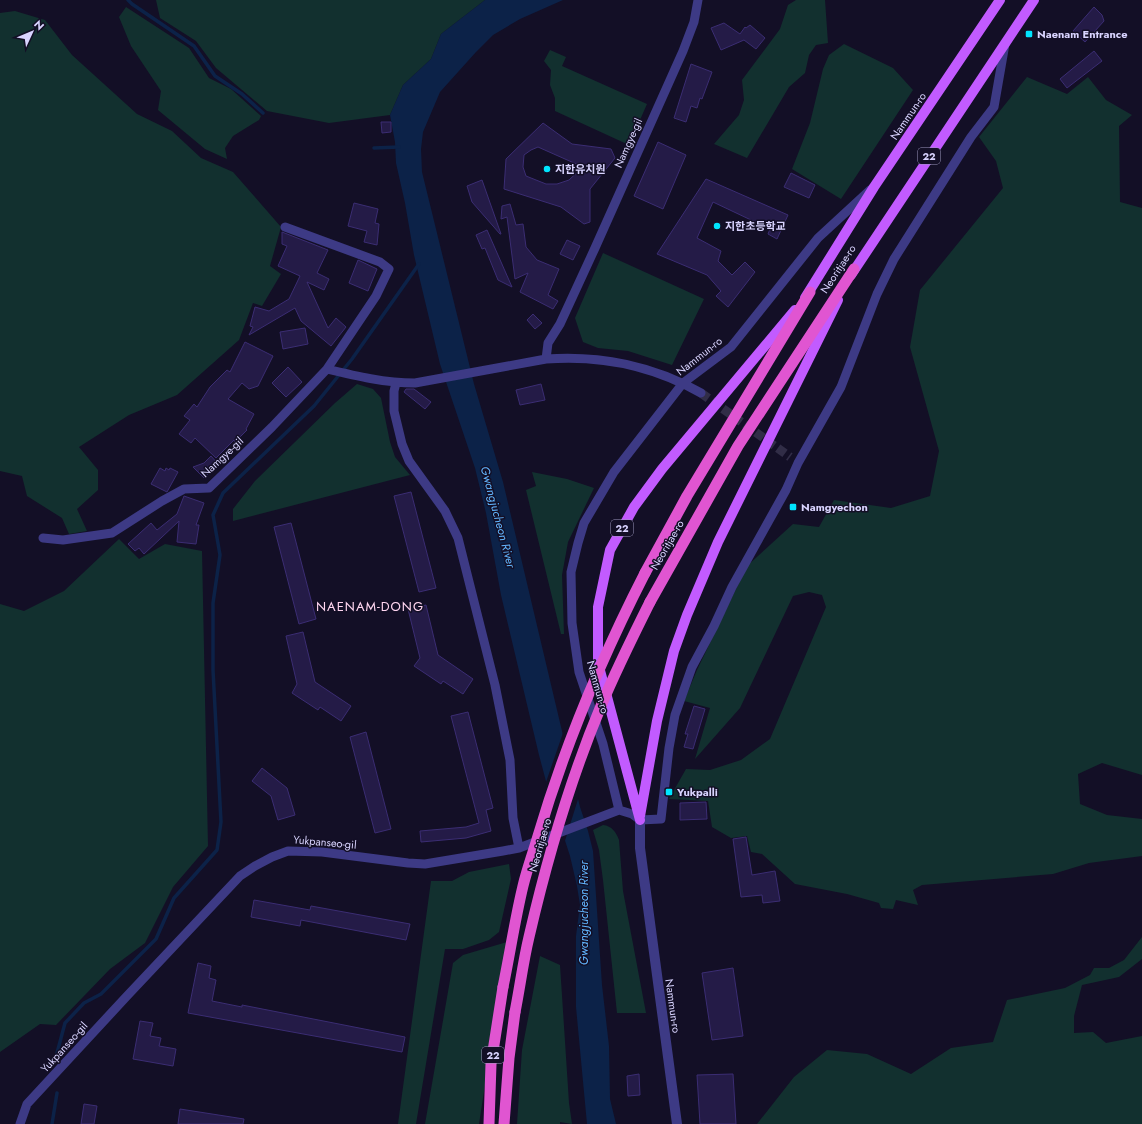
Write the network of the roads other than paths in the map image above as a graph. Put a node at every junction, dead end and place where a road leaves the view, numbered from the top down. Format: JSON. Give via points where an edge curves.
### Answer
{"nodes":[{"id":1,"x":698,"y":0,"type":"edge"},
{"id":2,"x":1000,"y":0,"type":"edge"},
{"id":3,"x":1034,"y":0,"type":"edge"},
{"id":4,"x":1005,"y":43,"type":"junction"},
{"id":5,"x":874,"y":187,"type":"junction"},
{"id":6,"x":285,"y":227,"type":"dead end"},
{"id":7,"x":854,"y":269,"type":"junction"},
{"id":8,"x":810,"y":292,"type":"junction"},
{"id":9,"x":546,"y":359,"type":"junction"},
{"id":10,"x":330,"y":370,"type":"junction"},
{"id":11,"x":683,"y":382,"type":"junction"},
{"id":12,"x":396,"y":383,"type":"junction"},
{"id":13,"x":701,"y":393,"type":"tunnel mouth"},
{"id":14,"x":790,"y":457,"type":"tunnel mouth"},
{"id":15,"x":798,"y":463,"type":"junction"},
{"id":16,"x":43,"y":538,"type":"dead end"},
{"id":17,"x":619,"y":810,"type":"junction"},
{"id":18,"x":640,"y":820,"type":"junction"},
{"id":19,"x":520,"y":848,"type":"junction"},
{"id":20,"x":20,"y":1124,"type":"edge"},
{"id":21,"x":489,"y":1124,"type":"edge"},
{"id":22,"x":504,"y":1124,"type":"edge"},
{"id":23,"x":677,"y":1124,"type":"edge"}],
"edges":[{"from":1,"to":9,"type":"street","name":"Namgye-gil","via":[[694,22],[683,51],[560,324],[548,343]]},
{"from":2,"to":5,"type":"main road","name":"Nammun-ro","number":"22"},
{"from":3,"to":4,"type":"main road","number":"22"},
{"from":4,"to":7,"type":"main road","name":"Neoritjae-ro","number":"22"},
{"from":4,"to":15,"type":"street","via":[[994,107],[894,259],[877,294],[841,387]]},
{"from":5,"to":8,"type":"main road","name":"Neoritjae-ro","number":"22"},
{"from":5,"to":11,"type":"street","name":"Nammun-ro","via":[[818,238],[731,347]]},
{"from":6,"to":10,"type":"street","name":"Namgye-gil","via":[[380,262],[389,269],[376,296]]},
{"from":7,"to":18,"type":"main road","number":"22","via":[[718,542],[687,615],[674,651],[657,721]]},
{"from":7,"to":22,"type":"highway","name":"Neoritjae-ro","number":"22","bridge":true,"via":[[738,446],[650,602],[601,706],[578,766],[544,877],[529,938],[515,1012]]},
{"from":8,"to":18,"type":"main road","number":"22","via":[[662,469],[634,507],[610,550],[598,608],[598,663]]},
{"from":8,"to":21,"type":"highway","name":"Neoritjae-ro","number":"22","bridge":true,"via":[[687,496],[646,573],[620,623],[568,747],[549,799],[523,886],[491,1064]]},
{"from":9,"to":11,"type":"street","via":[[629,364]]},
{"from":9,"to":12,"type":"street","via":[[433,381]]},
{"from":10,"to":12,"type":"street"},
{"from":10,"to":16,"type":"street","name":"Namgye-gil","via":[[209,488],[184,489],[112,532],[63,540]]},
{"from":11,"to":13,"type":"street"},
{"from":11,"to":17,"type":"street","name":"Nammun-ro","via":[[614,472],[584,523],[571,572],[572,623],[579,672],[603,744]]},
{"from":12,"to":19,"type":"street","via":[[394,411],[402,444],[409,461],[445,511],[458,538],[495,685],[510,760],[513,818]]},
{"from":14,"to":15,"type":"street"},
{"from":15,"to":18,"type":"street","via":[[692,667],[675,715],[661,819]]},
{"from":17,"to":18,"type":"street"},
{"from":17,"to":19,"type":"street","name":"Yukpanseo-gil"},
{"from":18,"to":23,"type":"street","name":"Nammun-ro","via":[[640,848]]},
{"from":19,"to":20,"type":"street","name":"Yukpanseo-gil","via":[[425,864],[322,852],[288,851],[255,866],[240,876],[27,1104]]}]}
